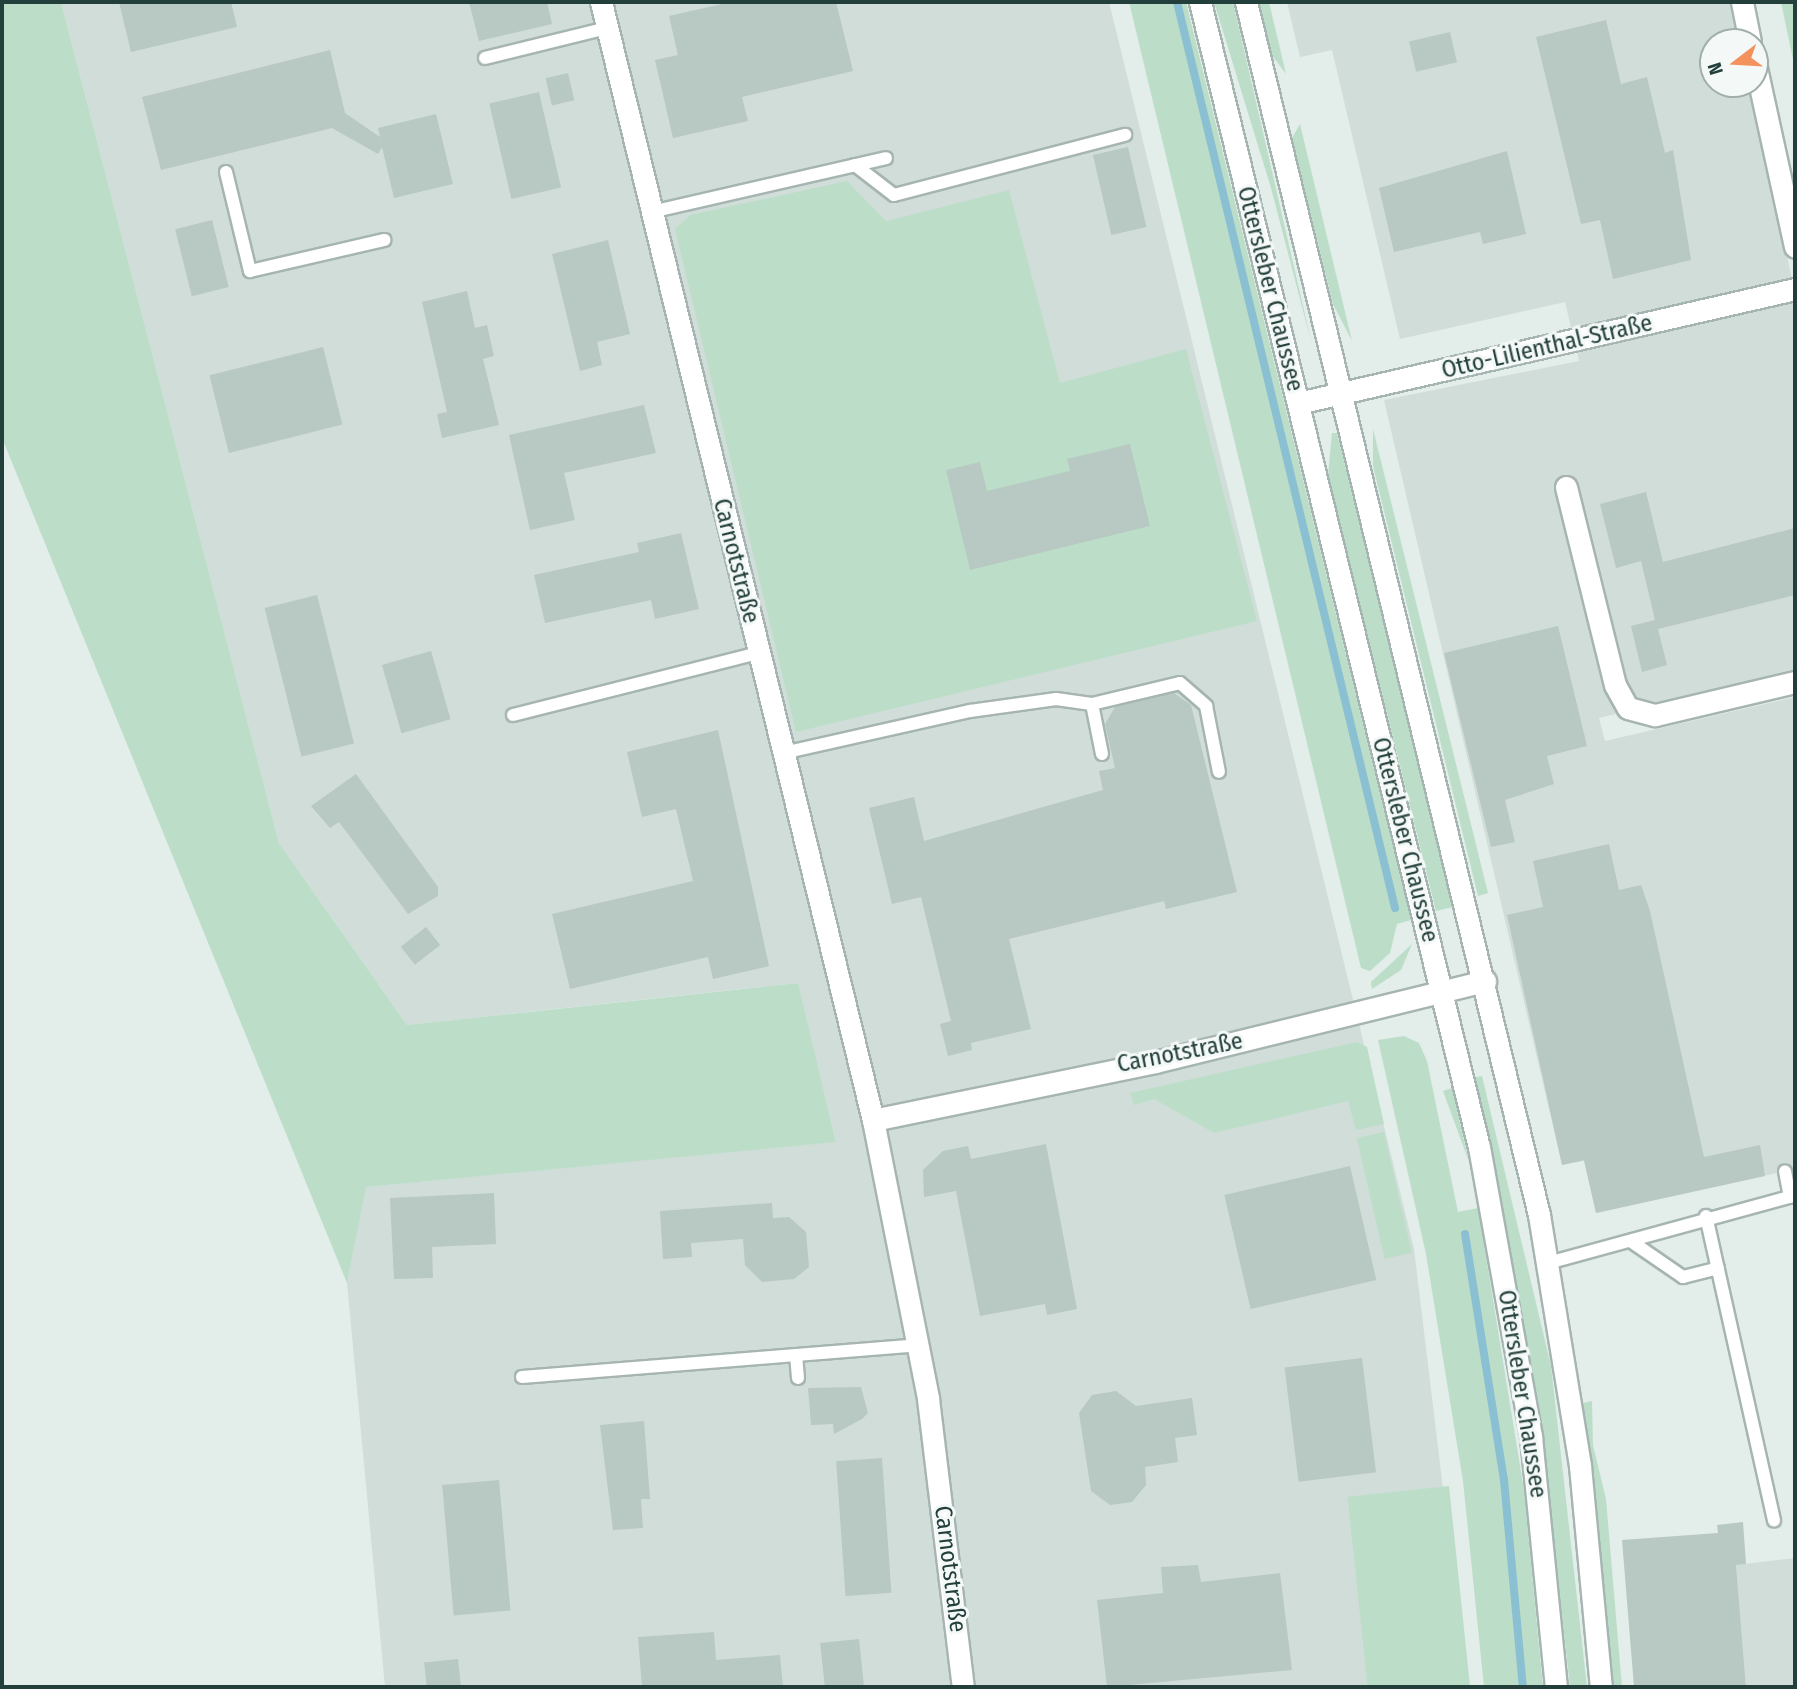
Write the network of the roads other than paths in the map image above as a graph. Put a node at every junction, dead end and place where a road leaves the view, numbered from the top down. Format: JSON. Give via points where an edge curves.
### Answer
{"nodes":[{"id":1,"x":601,"y":2,"type":"edge"},
{"id":2,"x":1200,"y":2,"type":"edge"},
{"id":3,"x":1246,"y":2,"type":"edge"},
{"id":4,"x":1742,"y":2,"type":"edge"},
{"id":5,"x":607,"y":28,"type":"junction"},
{"id":6,"x":1748,"y":28,"type":"edge"},
{"id":7,"x":485,"y":58,"type":"dead end"},
{"id":8,"x":1763,"y":98,"type":"edge"},
{"id":9,"x":1125,"y":135,"type":"dead end"},
{"id":10,"x":886,"y":158,"type":"dead end"},
{"id":11,"x":855,"y":165,"type":"junction"},
{"id":12,"x":226,"y":172,"type":"dead end"},
{"id":13,"x":651,"y":212,"type":"junction"},
{"id":14,"x":384,"y":240,"type":"dead end"},
{"id":15,"x":1795,"y":247,"type":"edge"},
{"id":16,"x":1795,"y":289,"type":"edge"},
{"id":17,"x":1342,"y":393,"type":"junction"},
{"id":18,"x":1298,"y":403,"type":"junction"},
{"id":19,"x":1566,"y":487,"type":"dead end"},
{"id":20,"x":758,"y":653,"type":"junction"},
{"id":21,"x":1795,"y":682,"type":"edge"},
{"id":22,"x":1092,"y":704,"type":"junction"},
{"id":23,"x":513,"y":715,"type":"dead end"},
{"id":24,"x":783,"y":753,"type":"junction"},
{"id":25,"x":1102,"y":754,"type":"dead end"},
{"id":26,"x":1219,"y":772,"type":"dead end"},
{"id":27,"x":1485,"y":981,"type":"junction"},
{"id":28,"x":1442,"y":992,"type":"junction"},
{"id":29,"x":873,"y":1120,"type":"junction"},
{"id":30,"x":1785,"y":1171,"type":"dead end"},
{"id":31,"x":1793,"y":1197,"type":"edge"},
{"id":32,"x":1706,"y":1216,"type":"junction"},
{"id":33,"x":1632,"y":1242,"type":"junction"},
{"id":34,"x":1548,"y":1263,"type":"junction"},
{"id":35,"x":1718,"y":1268,"type":"junction"},
{"id":36,"x":918,"y":1345,"type":"junction"},
{"id":37,"x":796,"y":1355,"type":"junction"},
{"id":38,"x":522,"y":1377,"type":"dead end"},
{"id":39,"x":797,"y":1378,"type":"dead end"},
{"id":40,"x":1774,"y":1521,"type":"dead end"},
{"id":41,"x":963,"y":1687,"type":"edge"},
{"id":42,"x":1556,"y":1687,"type":"edge"},
{"id":43,"x":1601,"y":1687,"type":"edge"}],
"edges":[{"from":1,"to":5,"type":"street","name":"Carnotstraße"},
{"from":2,"to":18,"type":"street","name":"Ottersleber Chaussee"},
{"from":3,"to":17,"type":"street","name":"Ottersleber Chaussee"},
{"from":4,"to":6,"type":"street"},
{"from":5,"to":7,"type":"lane"},
{"from":5,"to":13,"type":"street","name":"Carnotstraße"},
{"from":8,"to":15,"type":"street"},
{"from":9,"to":11,"type":"lane","via":[[894,195]]},
{"from":10,"to":11,"type":"lane"},
{"from":11,"to":13,"type":"lane"},
{"from":12,"to":14,"type":"lane","via":[[250,271]]},
{"from":13,"to":20,"type":"street","name":"Carnotstraße"},
{"from":16,"to":17,"type":"street","name":"Otto-Lilienthal-Straße"},
{"from":17,"to":18,"type":"street","name":"Otto-Lilienthal-Straße"},
{"from":17,"to":27,"type":"street","name":"Ottersleber Chaussee"},
{"from":18,"to":28,"type":"street","name":"Ottersleber Chaussee"},
{"from":19,"to":21,"type":"street","via":[[1615,685],[1628,708],[1655,715]]},
{"from":20,"to":23,"type":"lane"},
{"from":20,"to":24,"type":"street","name":"Carnotstraße"},
{"from":22,"to":24,"type":"lane","via":[[1056,699],[970,711]]},
{"from":22,"to":25,"type":"lane"},
{"from":22,"to":26,"type":"lane","via":[[1180,683],[1206,706]]},
{"from":24,"to":29,"type":"street","name":"Carnotstraße"},
{"from":27,"to":28,"type":"street","name":"Carnotstraße"},
{"from":27,"to":34,"type":"street","name":"Ottersleber Chaussee"},
{"from":28,"to":29,"type":"street","name":"Carnotstraße","via":[[1155,1062]]},
{"from":28,"to":42,"type":"street","name":"Ottersleber Chaussee","via":[[1516,1338]]},
{"from":29,"to":36,"type":"street","name":"Carnotstraße"},
{"from":30,"to":31,"type":"lane"},
{"from":31,"to":32,"type":"lane"},
{"from":32,"to":33,"type":"lane"},
{"from":32,"to":35,"type":"lane"},
{"from":33,"to":34,"type":"lane"},
{"from":33,"to":35,"type":"lane","via":[[1683,1277]]},
{"from":34,"to":43,"type":"street","name":"Ottersleber Chaussee","via":[[1580,1466]]},
{"from":35,"to":40,"type":"lane"},
{"from":36,"to":37,"type":"lane"},
{"from":36,"to":41,"type":"street","name":"Carnotstraße"},
{"from":37,"to":38,"type":"lane"},
{"from":37,"to":39,"type":"lane"}]}
